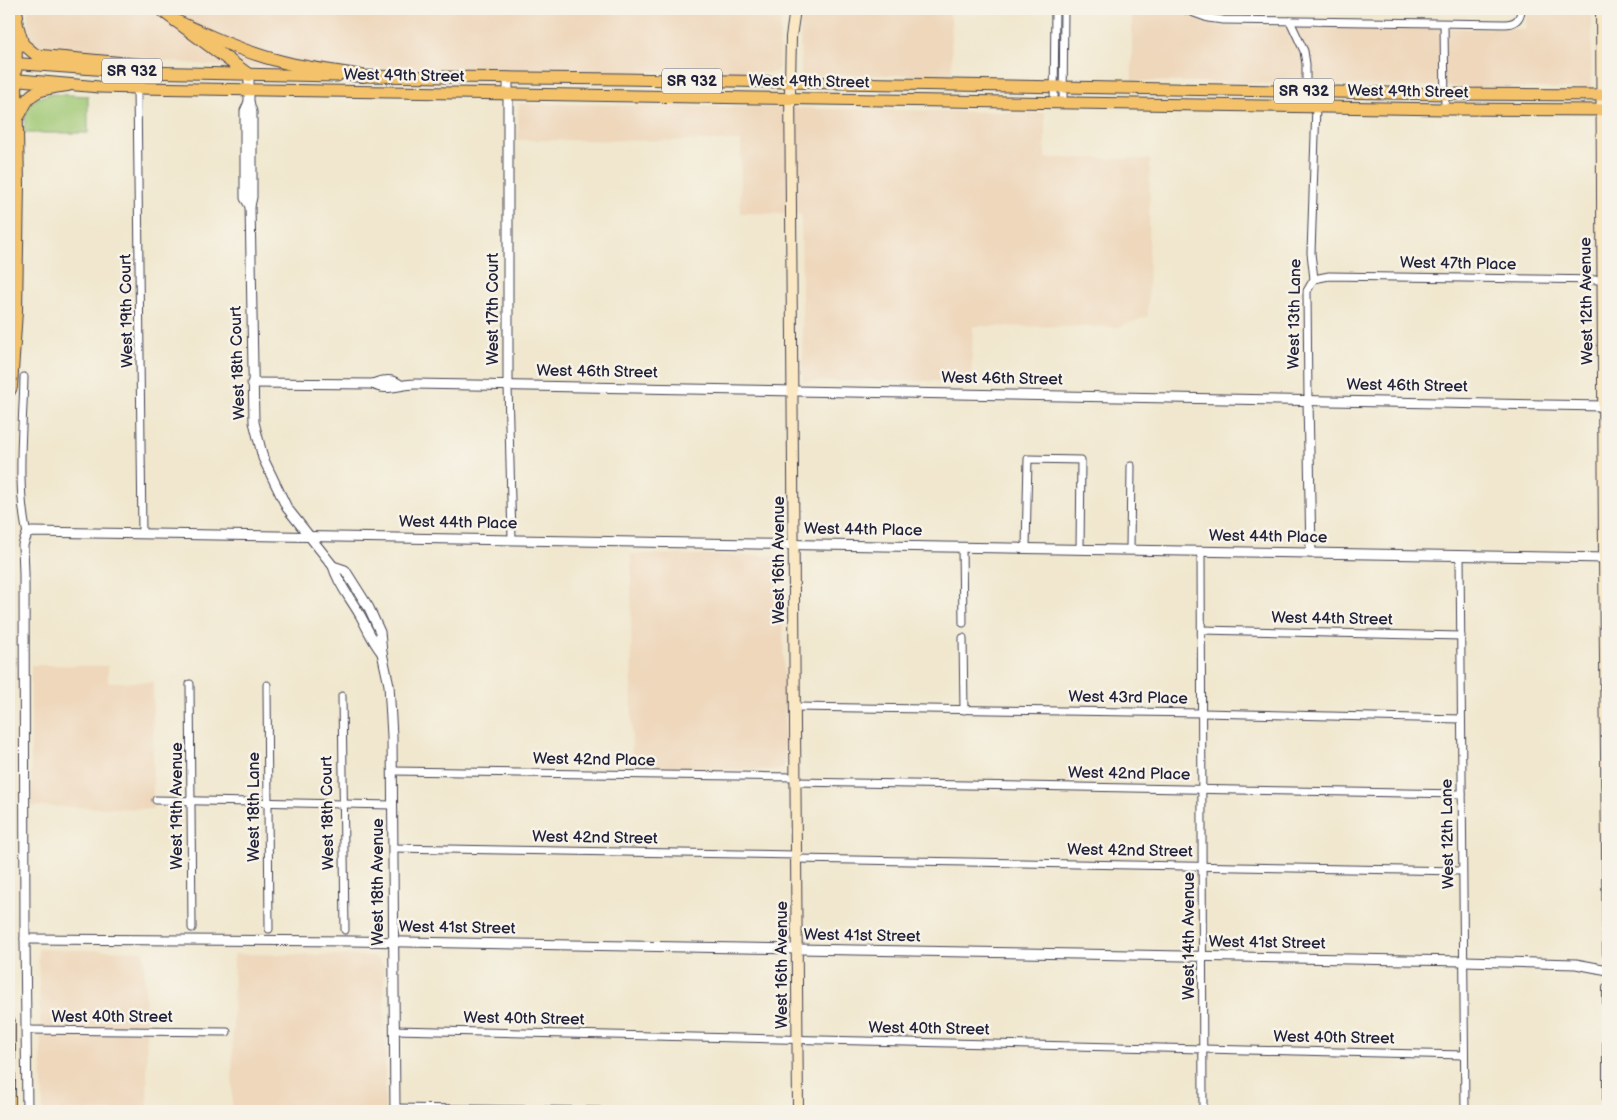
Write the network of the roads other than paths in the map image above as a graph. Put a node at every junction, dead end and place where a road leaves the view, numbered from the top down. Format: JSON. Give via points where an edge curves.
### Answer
{"nodes":[{"id":1,"x":160,"y":9,"type":"edge"},
{"id":2,"x":795,"y":9,"type":"edge"},
{"id":3,"x":1054,"y":9,"type":"edge"},
{"id":4,"x":1064,"y":9,"type":"edge"},
{"id":5,"x":1182,"y":9,"type":"edge"},
{"id":6,"x":1521,"y":9,"type":"edge"},
{"id":7,"x":1601,"y":9,"type":"edge"},
{"id":8,"x":15,"y":19,"type":"edge"},
{"id":9,"x":176,"y":20,"type":"junction"},
{"id":10,"x":1290,"y":21,"type":"junction"},
{"id":11,"x":1444,"y":24,"type":"junction"},
{"id":12,"x":12,"y":63,"type":"edge"},
{"id":13,"x":213,"y":74,"type":"junction"},
{"id":14,"x":248,"y":75,"type":"junction"},
{"id":15,"x":363,"y":76,"type":"junction"},
{"id":16,"x":508,"y":78,"type":"junction"},
{"id":17,"x":12,"y":79,"type":"edge"},
{"id":18,"x":680,"y":80,"type":"junction"},
{"id":19,"x":790,"y":82,"type":"junction"},
{"id":20,"x":68,"y":85,"type":"junction"},
{"id":21,"x":1059,"y":87,"type":"junction"},
{"id":22,"x":137,"y":88,"type":"junction"},
{"id":23,"x":249,"y":90,"type":"junction"},
{"id":24,"x":1306,"y":91,"type":"junction"},
{"id":25,"x":1379,"y":92,"type":"junction"},
{"id":26,"x":508,"y":94,"type":"junction"},
{"id":27,"x":1445,"y":94,"type":"junction"},
{"id":28,"x":1605,"y":95,"type":"edge"},
{"id":29,"x":623,"y":96,"type":"junction"},
{"id":30,"x":790,"y":98,"type":"junction"},
{"id":31,"x":1058,"y":103,"type":"junction"},
{"id":32,"x":1236,"y":105,"type":"junction"},
{"id":33,"x":1316,"y":106,"type":"junction"},
{"id":34,"x":1445,"y":109,"type":"junction"},
{"id":35,"x":1605,"y":110,"type":"edge"},
{"id":36,"x":16,"y":119,"type":"junction"},
{"id":37,"x":1605,"y":222,"type":"edge"},
{"id":38,"x":1605,"y":235,"type":"edge"},
{"id":39,"x":1314,"y":279,"type":"junction"},
{"id":40,"x":1602,"y":280,"type":"junction"},
{"id":41,"x":1605,"y":311,"type":"edge"},
{"id":42,"x":24,"y":380,"type":"dead end"},
{"id":43,"x":252,"y":383,"type":"junction"},
{"id":44,"x":508,"y":386,"type":"junction"},
{"id":45,"x":9,"y":391,"type":"edge"},
{"id":46,"x":792,"y":391,"type":"junction"},
{"id":47,"x":1606,"y":393,"type":"edge"},
{"id":48,"x":1308,"y":400,"type":"junction"},
{"id":49,"x":1604,"y":406,"type":"junction"},
{"id":50,"x":1131,"y":466,"type":"dead end"},
{"id":51,"x":1606,"y":472,"type":"edge"},
{"id":52,"x":28,"y":534,"type":"junction"},
{"id":53,"x":142,"y":534,"type":"junction"},
{"id":54,"x":309,"y":536,"type":"junction"},
{"id":55,"x":512,"y":539,"type":"junction"},
{"id":56,"x":794,"y":544,"type":"junction"},
{"id":57,"x":962,"y":547,"type":"junction"},
{"id":58,"x":1026,"y":548,"type":"junction"},
{"id":59,"x":1080,"y":549,"type":"junction"},
{"id":60,"x":1130,"y":550,"type":"junction"},
{"id":61,"x":1201,"y":551,"type":"junction"},
{"id":62,"x":1311,"y":553,"type":"junction"},
{"id":63,"x":1460,"y":556,"type":"junction"},
{"id":64,"x":1606,"y":558,"type":"edge"},
{"id":65,"x":963,"y":623,"type":"dead end"},
{"id":66,"x":1202,"y":630,"type":"junction"},
{"id":67,"x":1461,"y":636,"type":"junction"},
{"id":68,"x":963,"y":638,"type":"dead end"},
{"id":69,"x":190,"y":684,"type":"dead end"},
{"id":70,"x":267,"y":685,"type":"dead end"},
{"id":71,"x":342,"y":696,"type":"dead end"},
{"id":72,"x":795,"y":707,"type":"junction"},
{"id":73,"x":964,"y":710,"type":"junction"},
{"id":74,"x":1202,"y":713,"type":"junction"},
{"id":75,"x":1461,"y":719,"type":"junction"},
{"id":76,"x":1607,"y":728,"type":"edge"},
{"id":77,"x":392,"y":771,"type":"junction"},
{"id":78,"x":796,"y":780,"type":"junction"},
{"id":79,"x":1202,"y":789,"type":"junction"},
{"id":80,"x":1462,"y":794,"type":"junction"},
{"id":81,"x":156,"y":800,"type":"dead end"},
{"id":82,"x":190,"y":801,"type":"junction"},
{"id":83,"x":268,"y":802,"type":"junction"},
{"id":84,"x":343,"y":805,"type":"junction"},
{"id":85,"x":392,"y":805,"type":"junction"},
{"id":86,"x":393,"y":848,"type":"junction"},
{"id":87,"x":1608,"y":855,"type":"edge"},
{"id":88,"x":796,"y":857,"type":"junction"},
{"id":89,"x":1203,"y":866,"type":"junction"},
{"id":90,"x":1462,"y":870,"type":"junction"},
{"id":91,"x":192,"y":928,"type":"dead end"},
{"id":92,"x":269,"y":929,"type":"dead end"},
{"id":93,"x":345,"y":930,"type":"dead end"},
{"id":94,"x":25,"y":939,"type":"junction"},
{"id":95,"x":393,"y":942,"type":"junction"},
{"id":96,"x":797,"y":950,"type":"junction"},
{"id":97,"x":1608,"y":954,"type":"edge"},
{"id":98,"x":1203,"y":957,"type":"junction"},
{"id":99,"x":1464,"y":961,"type":"junction"},
{"id":100,"x":1608,"y":970,"type":"edge"},
{"id":101,"x":1608,"y":988,"type":"edge"},
{"id":102,"x":9,"y":1022,"type":"edge"},
{"id":103,"x":26,"y":1030,"type":"junction"},
{"id":104,"x":394,"y":1030,"type":"junction"},
{"id":105,"x":227,"y":1032,"type":"dead end"},
{"id":106,"x":798,"y":1039,"type":"junction"},
{"id":107,"x":1608,"y":1043,"type":"edge"},
{"id":108,"x":1203,"y":1049,"type":"junction"},
{"id":109,"x":1464,"y":1055,"type":"junction"},
{"id":110,"x":9,"y":1085,"type":"edge"},
{"id":111,"x":1608,"y":1103,"type":"edge"},
{"id":112,"x":395,"y":1110,"type":"edge"},
{"id":113,"x":10,"y":1111,"type":"edge"},
{"id":114,"x":27,"y":1111,"type":"edge"},
{"id":115,"x":598,"y":1111,"type":"edge"},
{"id":116,"x":798,"y":1111,"type":"edge"},
{"id":117,"x":1203,"y":1111,"type":"edge"},
{"id":118,"x":1464,"y":1111,"type":"edge"}],
"edges":[{"from":1,"to":9,"type":"highway"},
{"from":2,"to":19,"type":"main road","name":"West 16th Avenue"},
{"from":3,"to":21,"type":"street"},
{"from":4,"to":21,"type":"street"},
{"from":5,"to":10,"type":"street","via":[[1216,20]]},
{"from":6,"to":11,"type":"street","via":[[1518,19],[1508,24]]},
{"from":7,"to":28,"type":"main road","name":"West 12th Avenue"},
{"from":8,"to":12,"type":"main road"},
{"from":8,"to":13,"type":"main road","via":[[23,44],[36,56]]},
{"from":9,"to":14,"type":"highway"},
{"from":9,"to":15,"type":"highway","via":[[256,55]]},
{"from":10,"to":11,"type":"street"},
{"from":10,"to":24,"type":"street","via":[[1304,51]]},
{"from":11,"to":27,"type":"street"},
{"from":12,"to":13,"type":"main road","name":"West 49th Street","number":"SR 932"},
{"from":12,"to":17,"type":"main road"},
{"from":13,"to":14,"type":"main road","name":"West 49th Street","number":"SR 932"},
{"from":14,"to":15,"type":"main road","name":"West 49th Street","number":"SR 932"},
{"from":14,"to":23,"type":"street","name":"West 18th Court"},
{"from":15,"to":16,"type":"main road","name":"West 49th Street","number":"SR 932"},
{"from":16,"to":18,"type":"main road","name":"West 49th Street","number":"SR 932"},
{"from":16,"to":26,"type":"street","name":"West 17th Court"},
{"from":17,"to":20,"type":"main road","name":"West 49th Street","number":"SR 932"},
{"from":17,"to":36,"type":"highway"},
{"from":18,"to":19,"type":"main road","name":"West 49th Street","number":"SR 932"},
{"from":18,"to":29,"type":"main road","via":[[670,87],[632,86]]},
{"from":19,"to":21,"type":"main road","name":"West 49th Street","number":"SR 932"},
{"from":19,"to":30,"type":"main road","name":"West 16th Avenue"},
{"from":20,"to":22,"type":"main road","name":"West 49th Street","number":"SR 932"},
{"from":20,"to":36,"type":"highway","via":[[45,89],[30,96]]},
{"from":21,"to":24,"type":"main road","name":"West 49th Street","number":"SR 932"},
{"from":21,"to":31,"type":"street"},
{"from":22,"to":23,"type":"main road","name":"West 49th Street","number":"SR 932"},
{"from":22,"to":53,"type":"street","name":"West 19th Court"},
{"from":23,"to":26,"type":"main road","name":"West 49th Street","number":"SR 932"},
{"from":23,"to":43,"type":"street","name":"West 18th Court","via":[[252,112]]},
{"from":24,"to":25,"type":"main road","name":"West 49th Street","number":"SR 932"},
{"from":24,"to":32,"type":"main road","via":[[1296,99],[1262,99]]},
{"from":25,"to":27,"type":"main road","name":"West 49th Street","number":"SR 932"},
{"from":25,"to":33,"type":"main road","via":[[1325,99]]},
{"from":26,"to":29,"type":"main road","name":"West 49th Street","number":"SR 932"},
{"from":26,"to":44,"type":"street","name":"West 17th Court"},
{"from":27,"to":28,"type":"main road","name":"West 49th Street","number":"SR 932"},
{"from":27,"to":34,"type":"street"},
{"from":28,"to":35,"type":"main road","name":"West 12th Avenue"},
{"from":29,"to":30,"type":"main road","name":"West 49th Street","number":"SR 932"},
{"from":30,"to":31,"type":"main road","name":"West 49th Street","number":"SR 932"},
{"from":30,"to":46,"type":"main road","name":"West 16th Avenue"},
{"from":31,"to":32,"type":"main road","name":"West 49th Street","number":"SR 932"},
{"from":32,"to":33,"type":"main road","name":"West 49th Street","number":"SR 932"},
{"from":33,"to":34,"type":"main road","name":"West 49th Street","number":"SR 932"},
{"from":33,"to":39,"type":"street","name":"West 13th Lane"},
{"from":34,"to":35,"type":"main road","name":"West 49th Street","number":"SR 932"},
{"from":35,"to":37,"type":"main road","name":"West 12th Avenue"},
{"from":36,"to":45,"type":"highway","via":[[16,311]]},
{"from":37,"to":38,"type":"main road","name":"West 12th Avenue"},
{"from":38,"to":40,"type":"main road","name":"West 12th Avenue"},
{"from":39,"to":40,"type":"street","name":"West 47th Place","via":[[1329,276]]},
{"from":39,"to":48,"type":"street","name":"West 13th Lane","via":[[1307,291]]},
{"from":40,"to":41,"type":"main road","name":"West 12th Avenue"},
{"from":41,"to":47,"type":"main road","name":"West 12th Avenue"},
{"from":42,"to":52,"type":"street","via":[[22,510]]},
{"from":43,"to":44,"type":"street","name":"West 46th Street","via":[[373,384],[394,381],[399,384]]},
{"from":43,"to":54,"type":"street","name":"West 18th Court","via":[[254,422],[264,458],[287,508]]},
{"from":44,"to":46,"type":"street","name":"West 46th Street"},
{"from":44,"to":55,"type":"street","name":"West 17th Court"},
{"from":46,"to":48,"type":"street","name":"West 46th Street"},
{"from":46,"to":56,"type":"main road","name":"West 16th Avenue"},
{"from":47,"to":49,"type":"main road","name":"West 12th Avenue"},
{"from":48,"to":49,"type":"street","name":"West 46th Street"},
{"from":48,"to":62,"type":"street","name":"West 13th Lane"},
{"from":49,"to":51,"type":"main road","name":"West 12th Avenue"},
{"from":50,"to":60,"type":"street"},
{"from":51,"to":64,"type":"main road","name":"West 12th Avenue"},
{"from":52,"to":53,"type":"street","name":"West 44th Place","via":[[40,531]]},
{"from":52,"to":94,"type":"street","via":[[23,545]]},
{"from":53,"to":54,"type":"street","name":"West 44th Place"},
{"from":54,"to":55,"type":"street","name":"West 44th Place"},
{"from":54,"to":77,"type":"street","name":"West 18th Avenue","via":[[333,566],[336,577],[382,653],[389,685]]},
{"from":55,"to":56,"type":"street","name":"West 44th Place"},
{"from":56,"to":57,"type":"street","name":"West 44th Place"},
{"from":56,"to":72,"type":"main road","name":"West 16th Avenue"},
{"from":57,"to":58,"type":"street","name":"West 44th Place"},
{"from":57,"to":65,"type":"street"},
{"from":58,"to":59,"type":"street","name":"West 44th Place"},
{"from":58,"to":59,"type":"street","via":[[1028,459],[1081,460]]},
{"from":59,"to":60,"type":"street","name":"West 44th Place"},
{"from":60,"to":61,"type":"street","name":"West 44th Place"},
{"from":61,"to":62,"type":"street","name":"West 44th Place"},
{"from":61,"to":66,"type":"street","name":"West 14th Avenue"},
{"from":62,"to":63,"type":"street","name":"West 44th Place"},
{"from":63,"to":64,"type":"street","name":"West 44th Place"},
{"from":63,"to":67,"type":"street","name":"West 12th Lane"},
{"from":64,"to":76,"type":"main road","name":"West 12th Avenue"},
{"from":66,"to":67,"type":"street","name":"West 44th Street"},
{"from":66,"to":74,"type":"street","name":"West 14th Avenue"},
{"from":67,"to":75,"type":"street","name":"West 12th Lane"},
{"from":68,"to":73,"type":"street"},
{"from":69,"to":82,"type":"street","name":"West 19th Avenue"},
{"from":70,"to":83,"type":"street","name":"West 18th Lane"},
{"from":71,"to":84,"type":"street","name":"West 18th Court"},
{"from":72,"to":73,"type":"street","name":"West 43rd Place"},
{"from":72,"to":78,"type":"main road","name":"West 16th Avenue"},
{"from":73,"to":74,"type":"street","name":"West 43rd Place"},
{"from":74,"to":75,"type":"street","name":"West 43rd Place"},
{"from":74,"to":79,"type":"street","name":"West 14th Avenue"},
{"from":75,"to":80,"type":"street","name":"West 12th Lane"},
{"from":76,"to":87,"type":"main road","name":"West 12th Avenue"},
{"from":77,"to":78,"type":"street","name":"West 42nd Place"},
{"from":77,"to":85,"type":"street","name":"West 18th Avenue"},
{"from":78,"to":79,"type":"street","name":"West 42nd Place"},
{"from":78,"to":88,"type":"main road","name":"West 16th Avenue"},
{"from":79,"to":80,"type":"street","name":"West 42nd Place"},
{"from":79,"to":89,"type":"street","name":"West 14th Avenue"},
{"from":80,"to":90,"type":"street","name":"West 12th Lane"},
{"from":81,"to":82,"type":"street"},
{"from":82,"to":83,"type":"street"},
{"from":82,"to":91,"type":"street","name":"West 19th Avenue"},
{"from":83,"to":84,"type":"street"},
{"from":83,"to":92,"type":"street","name":"West 18th Lane"},
{"from":84,"to":85,"type":"street"},
{"from":84,"to":93,"type":"street","name":"West 18th Court"},
{"from":85,"to":86,"type":"street","name":"West 18th Avenue"},
{"from":86,"to":88,"type":"street","name":"West 42nd Street"},
{"from":86,"to":95,"type":"street","name":"West 18th Avenue"},
{"from":87,"to":97,"type":"main road","name":"West 12th Avenue"},
{"from":88,"to":89,"type":"street","name":"West 42nd Street"},
{"from":88,"to":96,"type":"main road","name":"West 16th Avenue"},
{"from":89,"to":90,"type":"street","name":"West 42nd Street"},
{"from":89,"to":98,"type":"street","name":"West 14th Avenue"},
{"from":90,"to":99,"type":"street","name":"West 12th Lane"},
{"from":94,"to":95,"type":"street","name":"West 41st Street"},
{"from":94,"to":103,"type":"street"},
{"from":95,"to":96,"type":"street","name":"West 41st Street"},
{"from":95,"to":104,"type":"street","name":"West 18th Avenue"},
{"from":96,"to":98,"type":"street","name":"West 41st Street"},
{"from":96,"to":106,"type":"main road","name":"West 16th Avenue"},
{"from":98,"to":99,"type":"street","name":"West 41st Street"},
{"from":98,"to":108,"type":"street","name":"West 14th Avenue"},
{"from":99,"to":100,"type":"street","name":"West 41st Street","via":[[1576,964]]},
{"from":99,"to":109,"type":"street","name":"West 12th Lane"},
{"from":101,"to":107,"type":"main road"},
{"from":102,"to":110,"type":"highway"},
{"from":103,"to":105,"type":"street","name":"West 40th Street"},
{"from":103,"to":114,"type":"street"},
{"from":104,"to":106,"type":"street","name":"West 40th Street"},
{"from":104,"to":112,"type":"street","name":"West 18th Avenue"},
{"from":106,"to":108,"type":"street","name":"West 40th Street"},
{"from":106,"to":116,"type":"main road","name":"West 16th Avenue"},
{"from":107,"to":111,"type":"main road"},
{"from":108,"to":109,"type":"street","name":"West 40th Street"},
{"from":108,"to":117,"type":"street","name":"West 14th Avenue"},
{"from":109,"to":118,"type":"street","name":"West 12th Lane"},
{"from":110,"to":113,"type":"highway"},
{"from":112,"to":115,"type":"street"}]}
